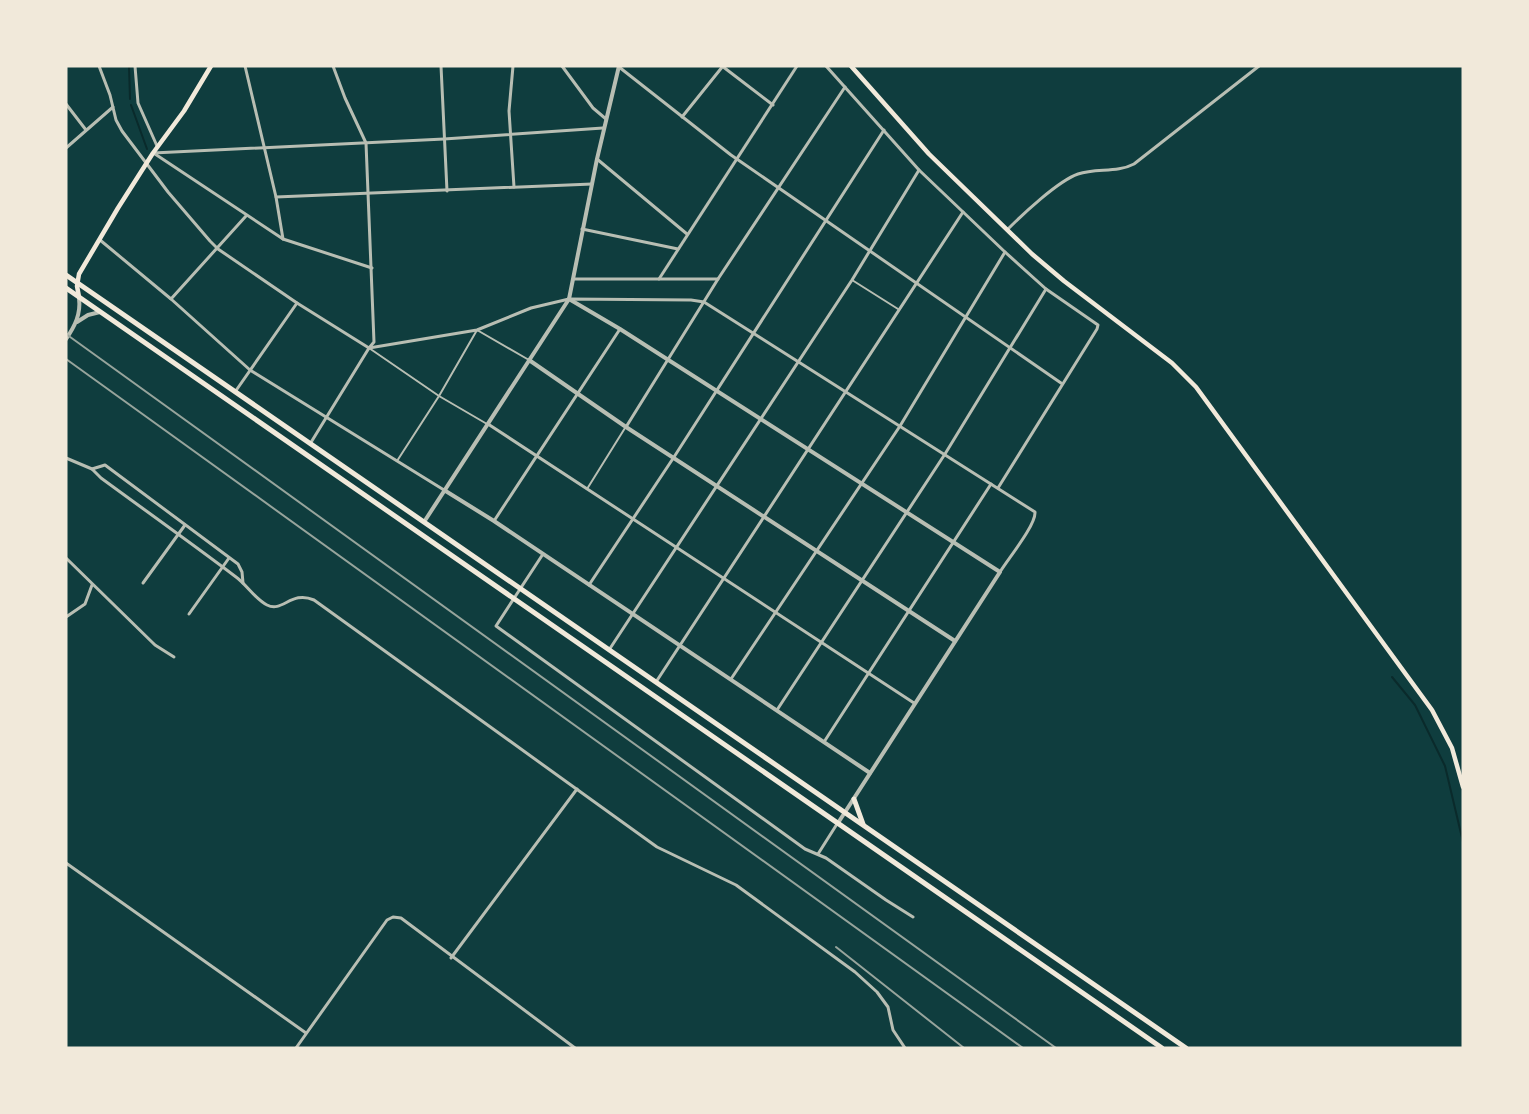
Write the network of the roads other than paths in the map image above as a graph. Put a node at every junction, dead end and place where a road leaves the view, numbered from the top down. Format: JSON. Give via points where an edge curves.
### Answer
{"nodes":[{"id":1,"x":99,"y":66,"type":"edge"},
{"id":2,"x":135,"y":66,"type":"edge"},
{"id":3,"x":210,"y":66,"type":"edge"},
{"id":4,"x":245,"y":66,"type":"edge"},
{"id":5,"x":333,"y":66,"type":"edge"},
{"id":6,"x":441,"y":66,"type":"edge"},
{"id":7,"x":513,"y":66,"type":"edge"},
{"id":8,"x":562,"y":66,"type":"edge"},
{"id":9,"x":619,"y":66,"type":"edge"},
{"id":10,"x":723,"y":66,"type":"edge"},
{"id":11,"x":797,"y":66,"type":"edge"},
{"id":12,"x":826,"y":66,"type":"edge"},
{"id":13,"x":851,"y":66,"type":"edge"},
{"id":14,"x":1257,"y":67,"type":"edge"},
{"id":15,"x":845,"y":87,"type":"junction"},
{"id":16,"x":66,"y":104,"type":"edge"},
{"id":17,"x":772,"y":105,"type":"junction"},
{"id":18,"x":113,"y":107,"type":"junction"},
{"id":19,"x":682,"y":117,"type":"junction"},
{"id":20,"x":606,"y":119,"type":"junction"},
{"id":21,"x":603,"y":128,"type":"junction"},
{"id":22,"x":86,"y":130,"type":"junction"},
{"id":23,"x":884,"y":130,"type":"junction"},
{"id":24,"x":510,"y":135,"type":"junction"},
{"id":25,"x":444,"y":139,"type":"junction"},
{"id":26,"x":366,"y":143,"type":"junction"},
{"id":27,"x":158,"y":147,"type":"junction"},
{"id":28,"x":66,"y":148,"type":"edge"},
{"id":29,"x":263,"y":148,"type":"junction"},
{"id":30,"x":153,"y":153,"type":"junction"},
{"id":31,"x":597,"y":159,"type":"junction"},
{"id":32,"x":736,"y":159,"type":"junction"},
{"id":33,"x":146,"y":164,"type":"junction"},
{"id":34,"x":919,"y":170,"type":"junction"},
{"id":35,"x":592,"y":184,"type":"junction"},
{"id":36,"x":514,"y":187,"type":"junction"},
{"id":37,"x":779,"y":189,"type":"junction"},
{"id":38,"x":447,"y":191,"type":"junction"},
{"id":39,"x":368,"y":194,"type":"junction"},
{"id":40,"x":276,"y":197,"type":"junction"},
{"id":41,"x":963,"y":212,"type":"junction"},
{"id":42,"x":246,"y":216,"type":"junction"},
{"id":43,"x":824,"y":220,"type":"junction"},
{"id":44,"x":582,"y":229,"type":"junction"},
{"id":45,"x":1007,"y":230,"type":"junction"},
{"id":46,"x":687,"y":234,"type":"junction"},
{"id":47,"x":283,"y":239,"type":"junction"},
{"id":48,"x":100,"y":240,"type":"junction"},
{"id":49,"x":218,"y":249,"type":"junction"},
{"id":50,"x":678,"y":249,"type":"junction"},
{"id":51,"x":869,"y":252,"type":"junction"},
{"id":52,"x":1005,"y":252,"type":"junction"},
{"id":53,"x":372,"y":268,"type":"junction"},
{"id":54,"x":66,"y":275,"type":"edge"},
{"id":55,"x":573,"y":279,"type":"junction"},
{"id":56,"x":659,"y":279,"type":"junction"},
{"id":57,"x":718,"y":279,"type":"junction"},
{"id":58,"x":852,"y":280,"type":"junction"},
{"id":59,"x":77,"y":283,"type":"junction"},
{"id":60,"x":915,"y":283,"type":"junction"},
{"id":61,"x":66,"y":288,"type":"edge"},
{"id":62,"x":1046,"y":289,"type":"junction"},
{"id":63,"x":79,"y":297,"type":"junction"},
{"id":64,"x":171,"y":298,"type":"junction"},
{"id":65,"x":569,"y":299,"type":"junction"},
{"id":66,"x":704,"y":302,"type":"junction"},
{"id":67,"x":297,"y":303,"type":"junction"},
{"id":68,"x":898,"y":310,"type":"junction"},
{"id":69,"x":100,"y":312,"type":"junction"},
{"id":70,"x":964,"y":318,"type":"junction"},
{"id":71,"x":77,"y":323,"type":"junction"},
{"id":72,"x":620,"y":329,"type":"junction"},
{"id":73,"x":477,"y":330,"type":"junction"},
{"id":74,"x":753,"y":333,"type":"junction"},
{"id":75,"x":66,"y":339,"type":"edge"},
{"id":76,"x":369,"y":348,"type":"junction"},
{"id":77,"x":1010,"y":348,"type":"junction"},
{"id":78,"x":529,"y":360,"type":"junction"},
{"id":79,"x":668,"y":360,"type":"junction"},
{"id":80,"x":798,"y":362,"type":"junction"},
{"id":81,"x":250,"y":370,"type":"junction"},
{"id":82,"x":1062,"y":384,"type":"junction"},
{"id":83,"x":716,"y":390,"type":"junction"},
{"id":84,"x":845,"y":391,"type":"junction"},
{"id":85,"x":235,"y":392,"type":"junction"},
{"id":86,"x":578,"y":393,"type":"junction"},
{"id":87,"x":439,"y":396,"type":"junction"},
{"id":88,"x":327,"y":417,"type":"junction"},
{"id":89,"x":761,"y":419,"type":"junction"},
{"id":90,"x":488,"y":424,"type":"junction"},
{"id":91,"x":900,"y":426,"type":"junction"},
{"id":92,"x":626,"y":427,"type":"junction"},
{"id":93,"x":310,"y":444,"type":"junction"},
{"id":94,"x":808,"y":449,"type":"junction"},
{"id":95,"x":945,"y":454,"type":"junction"},
{"id":96,"x":537,"y":456,"type":"junction"},
{"id":97,"x":674,"y":457,"type":"junction"},
{"id":98,"x":66,"y":458,"type":"edge"},
{"id":99,"x":397,"y":461,"type":"junction"},
{"id":100,"x":92,"y":469,"type":"junction"},
{"id":101,"x":862,"y":484,"type":"junction"},
{"id":102,"x":991,"y":484,"type":"junction"},
{"id":103,"x":718,"y":486,"type":"junction"},
{"id":104,"x":998,"y":488,"type":"junction"},
{"id":105,"x":587,"y":489,"type":"junction"},
{"id":106,"x":444,"y":490,"type":"junction"},
{"id":107,"x":908,"y":513,"type":"junction"},
{"id":108,"x":764,"y":516,"type":"junction"},
{"id":109,"x":633,"y":519,"type":"junction"},
{"id":110,"x":494,"y":521,"type":"junction"},
{"id":111,"x":424,"y":522,"type":"junction"},
{"id":112,"x":185,"y":525,"type":"junction"},
{"id":113,"x":178,"y":534,"type":"junction"},
{"id":114,"x":952,"y":541,"type":"junction"},
{"id":115,"x":678,"y":548,"type":"junction"},
{"id":116,"x":817,"y":550,"type":"junction"},
{"id":117,"x":543,"y":554,"type":"junction"},
{"id":118,"x":66,"y":558,"type":"edge"},
{"id":119,"x":229,"y":558,"type":"junction"},
{"id":120,"x":222,"y":568,"type":"junction"},
{"id":121,"x":1000,"y":572,"type":"junction"},
{"id":122,"x":724,"y":579,"type":"junction"},
{"id":123,"x":863,"y":579,"type":"junction"},
{"id":124,"x":143,"y":583,"type":"dead end"},
{"id":125,"x":243,"y":583,"type":"junction"},
{"id":126,"x":93,"y":585,"type":"junction"},
{"id":127,"x":589,"y":585,"type":"junction"},
{"id":128,"x":520,"y":589,"type":"junction"},
{"id":129,"x":514,"y":598,"type":"junction"},
{"id":130,"x":908,"y":610,"type":"junction"},
{"id":131,"x":776,"y":612,"type":"junction"},
{"id":132,"x":189,"y":615,"type":"dead end"},
{"id":133,"x":634,"y":615,"type":"junction"},
{"id":134,"x":66,"y":617,"type":"edge"},
{"id":135,"x":955,"y":640,"type":"junction"},
{"id":136,"x":822,"y":642,"type":"junction"},
{"id":137,"x":680,"y":645,"type":"junction"},
{"id":138,"x":609,"y":650,"type":"junction"},
{"id":139,"x":174,"y":657,"type":"dead end"},
{"id":140,"x":867,"y":672,"type":"junction"},
{"id":141,"x":731,"y":679,"type":"junction"},
{"id":142,"x":656,"y":682,"type":"junction"},
{"id":143,"x":914,"y":703,"type":"junction"},
{"id":144,"x":777,"y":710,"type":"junction"},
{"id":145,"x":824,"y":742,"type":"junction"},
{"id":146,"x":870,"y":773,"type":"junction"},
{"id":147,"x":1463,"y":787,"type":"edge"},
{"id":148,"x":577,"y":789,"type":"junction"},
{"id":149,"x":854,"y":799,"type":"junction"},
{"id":150,"x":845,"y":813,"type":"junction"},
{"id":151,"x":838,"y":823,"type":"junction"},
{"id":152,"x":863,"y":825,"type":"junction"},
{"id":153,"x":817,"y":854,"type":"junction"},
{"id":154,"x":66,"y":863,"type":"edge"},
{"id":155,"x":913,"y":916,"type":"dead end"},
{"id":156,"x":451,"y":958,"type":"junction"},
{"id":157,"x":306,"y":1033,"type":"junction"},
{"id":158,"x":296,"y":1048,"type":"edge"},
{"id":159,"x":575,"y":1048,"type":"edge"},
{"id":160,"x":905,"y":1048,"type":"edge"},
{"id":161,"x":1162,"y":1048,"type":"edge"},
{"id":162,"x":1186,"y":1048,"type":"edge"}],
"edges":[{"from":1,"to":18,"type":"street"},
{"from":2,"to":27,"type":"street","via":[[138,103]]},
{"from":3,"to":27,"type":"main road"},
{"from":4,"to":29,"type":"street"},
{"from":5,"to":26,"type":"street"},
{"from":6,"to":25,"type":"street"},
{"from":7,"to":24,"type":"street"},
{"from":8,"to":20,"type":"street","via":[[597,113]]},
{"from":9,"to":19,"type":"street"},
{"from":9,"to":20,"type":"street"},
{"from":10,"to":17,"type":"street"},
{"from":10,"to":19,"type":"street"},
{"from":11,"to":17,"type":"street"},
{"from":12,"to":15,"type":"street"},
{"from":13,"to":45,"type":"main road","via":[[929,154]]},
{"from":14,"to":45,"type":"street","via":[[1134,164],[1077,175],[1033,205]]},
{"from":15,"to":23,"type":"street"},
{"from":15,"to":37,"type":"street"},
{"from":16,"to":22,"type":"street"},
{"from":17,"to":32,"type":"street"},
{"from":18,"to":22,"type":"street"},
{"from":18,"to":33,"type":"street","via":[[122,131]]},
{"from":19,"to":32,"type":"street"},
{"from":20,"to":21,"type":"street"},
{"from":21,"to":24,"type":"street"},
{"from":21,"to":31,"type":"street"},
{"from":22,"to":28,"type":"street"},
{"from":23,"to":34,"type":"street"},
{"from":23,"to":43,"type":"street"},
{"from":24,"to":25,"type":"street"},
{"from":24,"to":36,"type":"street"},
{"from":25,"to":26,"type":"street"},
{"from":25,"to":38,"type":"street"},
{"from":26,"to":29,"type":"street"},
{"from":26,"to":39,"type":"street"},
{"from":27,"to":30,"type":"main road"},
{"from":29,"to":30,"type":"street"},
{"from":29,"to":40,"type":"street"},
{"from":30,"to":33,"type":"main road"},
{"from":30,"to":42,"type":"street"},
{"from":31,"to":35,"type":"street"},
{"from":31,"to":46,"type":"street"},
{"from":32,"to":37,"type":"street"},
{"from":32,"to":46,"type":"street"},
{"from":33,"to":48,"type":"main road"},
{"from":33,"to":49,"type":"street"},
{"from":34,"to":41,"type":"street"},
{"from":34,"to":51,"type":"street"},
{"from":35,"to":36,"type":"street"},
{"from":35,"to":44,"type":"street"},
{"from":36,"to":38,"type":"street"},
{"from":37,"to":43,"type":"street"},
{"from":37,"to":57,"type":"street"},
{"from":38,"to":39,"type":"street"},
{"from":39,"to":40,"type":"street"},
{"from":39,"to":53,"type":"street"},
{"from":40,"to":47,"type":"street"},
{"from":41,"to":52,"type":"street"},
{"from":41,"to":60,"type":"street"},
{"from":42,"to":47,"type":"street"},
{"from":42,"to":49,"type":"street"},
{"from":43,"to":51,"type":"street"},
{"from":43,"to":74,"type":"street"},
{"from":44,"to":50,"type":"street"},
{"from":44,"to":55,"type":"street"},
{"from":45,"to":147,"type":"main road","via":[[1052,271],[1172,363],[1202,393],[1432,710],[1452,748]]},
{"from":46,"to":50,"type":"street"},
{"from":47,"to":53,"type":"street"},
{"from":48,"to":59,"type":"main road"},
{"from":48,"to":64,"type":"street"},
{"from":49,"to":64,"type":"street"},
{"from":49,"to":67,"type":"street"},
{"from":50,"to":56,"type":"street"},
{"from":51,"to":58,"type":"street"},
{"from":51,"to":60,"type":"street"},
{"from":52,"to":62,"type":"street"},
{"from":52,"to":70,"type":"street"},
{"from":53,"to":76,"type":"street","via":[[374,342]]},
{"from":54,"to":59,"type":"main road"},
{"from":55,"to":56,"type":"street"},
{"from":55,"to":65,"type":"street"},
{"from":56,"to":57,"type":"street"},
{"from":57,"to":66,"type":"street"},
{"from":58,"to":68,"type":"street"},
{"from":58,"to":80,"type":"street"},
{"from":59,"to":63,"type":"main road"},
{"from":59,"to":85,"type":"main road"},
{"from":60,"to":68,"type":"street"},
{"from":60,"to":70,"type":"street"},
{"from":61,"to":63,"type":"main road"},
{"from":62,"to":77,"type":"street"},
{"from":62,"to":82,"type":"street","via":[[1098,325]]},
{"from":63,"to":69,"type":"main road"},
{"from":63,"to":71,"type":"street"},
{"from":64,"to":81,"type":"street"},
{"from":65,"to":66,"type":"street"},
{"from":65,"to":72,"type":"street"},
{"from":65,"to":73,"type":"street","via":[[531,308]]},
{"from":65,"to":78,"type":"street"},
{"from":66,"to":74,"type":"street"},
{"from":66,"to":79,"type":"street"},
{"from":67,"to":76,"type":"street"},
{"from":67,"to":81,"type":"street"},
{"from":68,"to":84,"type":"street"},
{"from":69,"to":71,"type":"street"},
{"from":69,"to":129,"type":"main road"},
{"from":70,"to":77,"type":"street"},
{"from":70,"to":91,"type":"street"},
{"from":71,"to":75,"type":"street"},
{"from":72,"to":79,"type":"street"},
{"from":72,"to":86,"type":"street"},
{"from":73,"to":76,"type":"street"},
{"from":73,"to":78,"type":"street"},
{"from":73,"to":87,"type":"street"},
{"from":74,"to":80,"type":"street"},
{"from":74,"to":83,"type":"street"},
{"from":76,"to":87,"type":"street"},
{"from":76,"to":88,"type":"street"},
{"from":77,"to":82,"type":"street"},
{"from":77,"to":95,"type":"street"},
{"from":78,"to":86,"type":"street"},
{"from":78,"to":90,"type":"street"},
{"from":79,"to":83,"type":"street"},
{"from":79,"to":92,"type":"street"},
{"from":80,"to":84,"type":"street"},
{"from":80,"to":89,"type":"street"},
{"from":81,"to":85,"type":"street"},
{"from":81,"to":88,"type":"street"},
{"from":82,"to":104,"type":"street"},
{"from":83,"to":89,"type":"street"},
{"from":83,"to":97,"type":"street"},
{"from":84,"to":91,"type":"street"},
{"from":84,"to":94,"type":"street"},
{"from":85,"to":93,"type":"main road"},
{"from":86,"to":92,"type":"street"},
{"from":86,"to":96,"type":"street"},
{"from":87,"to":90,"type":"street"},
{"from":87,"to":99,"type":"street"},
{"from":88,"to":93,"type":"street"},
{"from":88,"to":99,"type":"street"},
{"from":89,"to":94,"type":"street"},
{"from":89,"to":103,"type":"street"},
{"from":90,"to":96,"type":"street"},
{"from":90,"to":106,"type":"street"},
{"from":91,"to":95,"type":"street"},
{"from":91,"to":101,"type":"street"},
{"from":92,"to":97,"type":"street"},
{"from":92,"to":105,"type":"street"},
{"from":93,"to":111,"type":"main road"},
{"from":94,"to":101,"type":"street"},
{"from":94,"to":108,"type":"street"},
{"from":95,"to":102,"type":"street"},
{"from":95,"to":107,"type":"street"},
{"from":96,"to":105,"type":"street"},
{"from":96,"to":110,"type":"street"},
{"from":97,"to":103,"type":"street"},
{"from":97,"to":109,"type":"street"},
{"from":98,"to":100,"type":"street"},
{"from":99,"to":106,"type":"street"},
{"from":100,"to":112,"type":"street","via":[[105,465]]},
{"from":100,"to":113,"type":"street"},
{"from":101,"to":107,"type":"street"},
{"from":101,"to":116,"type":"street"},
{"from":102,"to":104,"type":"street"},
{"from":102,"to":114,"type":"street"},
{"from":103,"to":108,"type":"street"},
{"from":103,"to":115,"type":"street"},
{"from":104,"to":121,"type":"street","via":[[1035,512],[1034,520]]},
{"from":105,"to":109,"type":"street"},
{"from":106,"to":110,"type":"street"},
{"from":106,"to":111,"type":"street"},
{"from":107,"to":114,"type":"street"},
{"from":107,"to":123,"type":"street"},
{"from":108,"to":116,"type":"street"},
{"from":108,"to":122,"type":"street"},
{"from":109,"to":115,"type":"street"},
{"from":109,"to":127,"type":"street"},
{"from":110,"to":117,"type":"street"},
{"from":111,"to":128,"type":"main road"},
{"from":112,"to":113,"type":"street"},
{"from":112,"to":119,"type":"street"},
{"from":113,"to":120,"type":"street"},
{"from":113,"to":124,"type":"street"},
{"from":114,"to":121,"type":"street"},
{"from":114,"to":130,"type":"street"},
{"from":115,"to":122,"type":"street"},
{"from":115,"to":133,"type":"street"},
{"from":116,"to":123,"type":"street"},
{"from":116,"to":131,"type":"street"},
{"from":117,"to":127,"type":"street"},
{"from":117,"to":128,"type":"street"},
{"from":118,"to":126,"type":"street"},
{"from":119,"to":120,"type":"street"},
{"from":119,"to":125,"type":"street","via":[[238,564]]},
{"from":120,"to":125,"type":"street"},
{"from":120,"to":132,"type":"street"},
{"from":121,"to":135,"type":"street"},
{"from":122,"to":131,"type":"street"},
{"from":122,"to":137,"type":"street"},
{"from":123,"to":130,"type":"street"},
{"from":123,"to":136,"type":"street"},
{"from":125,"to":148,"type":"street","via":[[273,608],[294,597],[314,600]]},
{"from":126,"to":134,"type":"street","via":[[85,604]]},
{"from":126,"to":139,"type":"street","via":[[154,645]]},
{"from":127,"to":133,"type":"street"},
{"from":128,"to":129,"type":"street"},
{"from":128,"to":138,"type":"main road"},
{"from":129,"to":151,"type":"main road"},
{"from":129,"to":153,"type":"street","via":[[496,626]]},
{"from":130,"to":135,"type":"street"},
{"from":130,"to":140,"type":"street"},
{"from":131,"to":136,"type":"street"},
{"from":131,"to":141,"type":"street"},
{"from":133,"to":137,"type":"street"},
{"from":133,"to":138,"type":"street"},
{"from":135,"to":143,"type":"street"},
{"from":136,"to":140,"type":"street"},
{"from":136,"to":144,"type":"street"},
{"from":137,"to":141,"type":"street"},
{"from":137,"to":142,"type":"street"},
{"from":138,"to":142,"type":"main road"},
{"from":140,"to":143,"type":"street"},
{"from":140,"to":145,"type":"street"},
{"from":141,"to":144,"type":"street"},
{"from":142,"to":150,"type":"main road"},
{"from":143,"to":146,"type":"street"},
{"from":144,"to":145,"type":"street"},
{"from":145,"to":146,"type":"street"},
{"from":146,"to":149,"type":"street"},
{"from":148,"to":156,"type":"street"},
{"from":148,"to":160,"type":"street","via":[[657,847],[736,885],[855,972],[888,1006],[893,1030]]},
{"from":149,"to":150,"type":"street"},
{"from":149,"to":152,"type":"main road"},
{"from":150,"to":151,"type":"street"},
{"from":150,"to":152,"type":"main road"},
{"from":151,"to":153,"type":"street"},
{"from":151,"to":161,"type":"main road"},
{"from":152,"to":162,"type":"main road"},
{"from":153,"to":155,"type":"street"},
{"from":154,"to":157,"type":"street"},
{"from":156,"to":157,"type":"street","via":[[400,918],[387,920]]},
{"from":156,"to":159,"type":"street"},
{"from":157,"to":158,"type":"street"}]}
